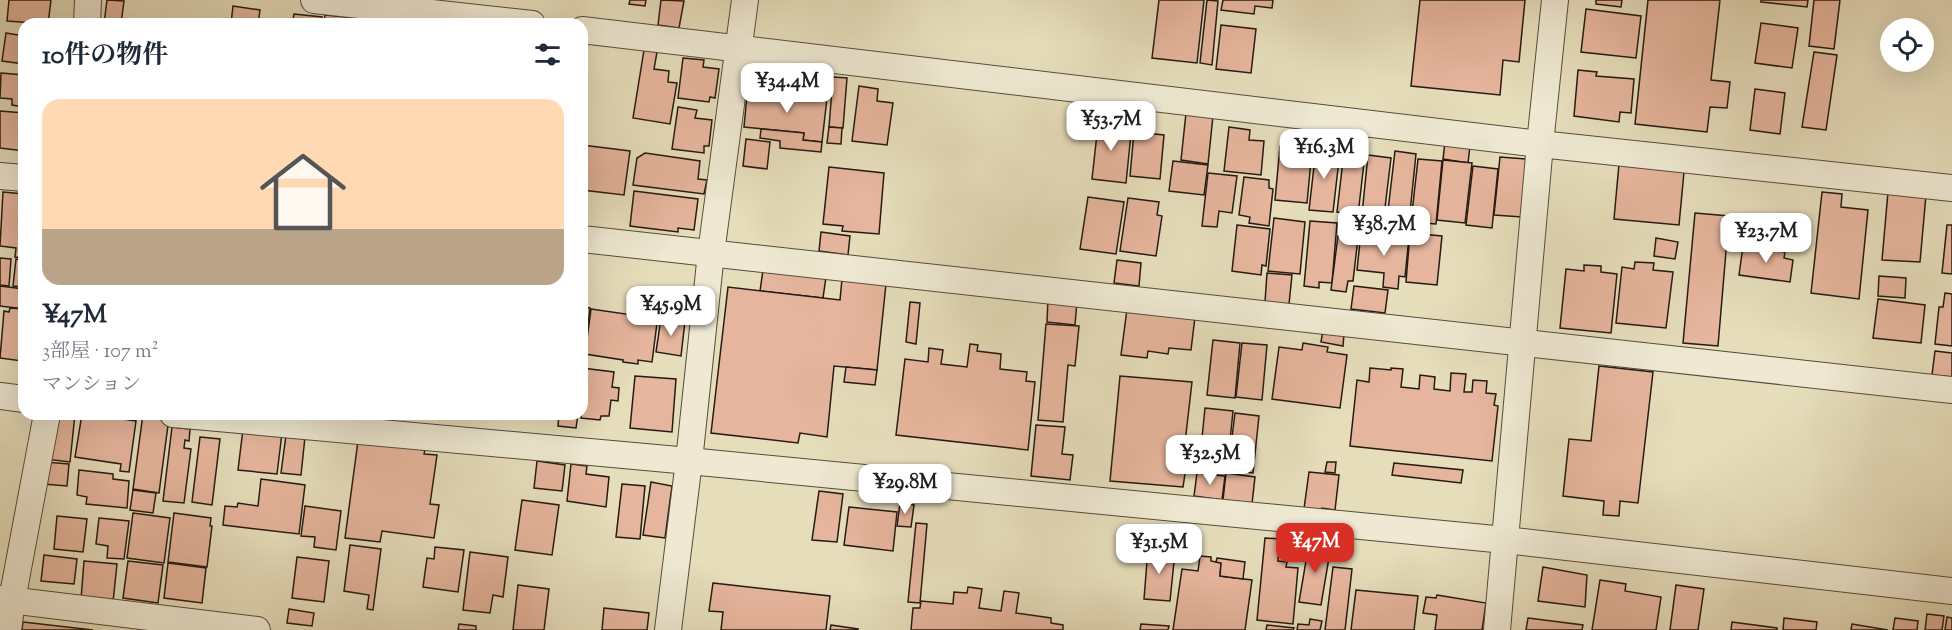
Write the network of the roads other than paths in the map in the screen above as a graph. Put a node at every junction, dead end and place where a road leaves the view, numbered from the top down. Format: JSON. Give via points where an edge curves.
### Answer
{"nodes":[{"id":1,"x":88,"y":0,"type":"edge"},
{"id":2,"x":315,"y":0,"type":"edge"},
{"id":3,"x":745,"y":0,"type":"edge"},
{"id":4,"x":1555,"y":0,"type":"edge"},
{"id":5,"x":87,"y":18,"type":"edge"},
{"id":6,"x":478,"y":18,"type":"edge"},
{"id":7,"x":588,"y":31,"type":"edge"},
{"id":8,"x":739,"y":48,"type":"junction"},
{"id":9,"x":1540,"y":144,"type":"junction"},
{"id":10,"x":0,"y":176,"type":"edge"},
{"id":11,"x":18,"y":178,"type":"edge"},
{"id":12,"x":1952,"y":188,"type":"edge"},
{"id":13,"x":588,"y":240,"type":"edge"},
{"id":14,"x":711,"y":253,"type":"junction"},
{"id":15,"x":1522,"y":343,"type":"junction"},
{"id":16,"x":1952,"y":390,"type":"edge"},
{"id":17,"x":0,"y":396,"type":"edge"},
{"id":18,"x":18,"y":398,"type":"edge"},
{"id":19,"x":46,"y":420,"type":"edge"},
{"id":20,"x":239,"y":420,"type":"edge"},
{"id":21,"x":689,"y":461,"type":"junction"},
{"id":22,"x":1505,"y":540,"type":"junction"},
{"id":23,"x":1952,"y":591,"type":"edge"},
{"id":24,"x":6,"y":599,"type":"edge"},
{"id":25,"x":8,"y":630,"type":"edge"},
{"id":26,"x":257,"y":630,"type":"edge"},
{"id":27,"x":668,"y":630,"type":"edge"},
{"id":28,"x":1497,"y":630,"type":"edge"}],
"edges":[{"from":1,"to":5,"type":"street"},
{"from":2,"to":6,"type":"street"},
{"from":3,"to":8,"type":"street"},
{"from":4,"to":9,"type":"street"},
{"from":7,"to":8,"type":"street"},
{"from":8,"to":9,"type":"street"},
{"from":8,"to":14,"type":"street"},
{"from":9,"to":12,"type":"street"},
{"from":9,"to":15,"type":"street"},
{"from":10,"to":11,"type":"street"},
{"from":13,"to":14,"type":"street"},
{"from":14,"to":15,"type":"street"},
{"from":14,"to":21,"type":"street"},
{"from":15,"to":16,"type":"street"},
{"from":15,"to":22,"type":"street"},
{"from":17,"to":18,"type":"street"},
{"from":19,"to":24,"type":"street"},
{"from":20,"to":21,"type":"street"},
{"from":21,"to":22,"type":"street"},
{"from":21,"to":27,"type":"street"},
{"from":22,"to":23,"type":"street"},
{"from":22,"to":28,"type":"street"},
{"from":24,"to":25,"type":"street"},
{"from":24,"to":26,"type":"street"}]}
